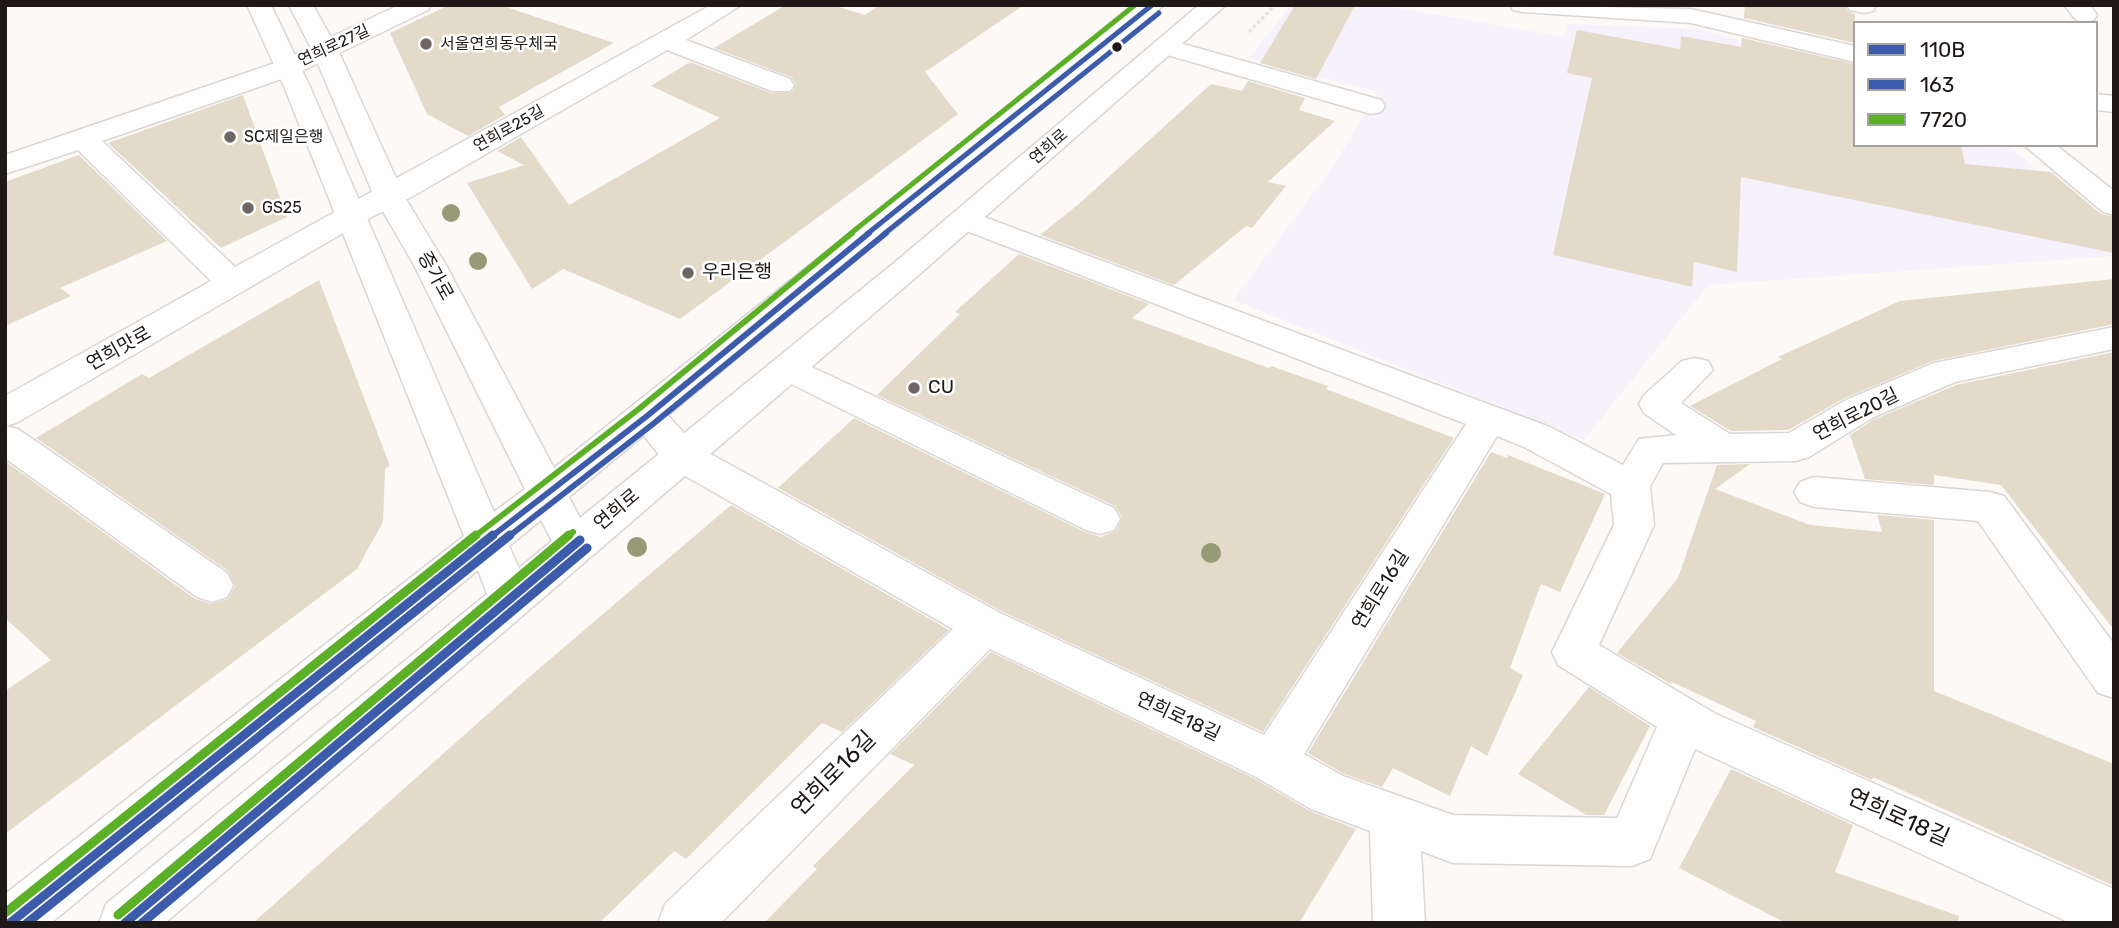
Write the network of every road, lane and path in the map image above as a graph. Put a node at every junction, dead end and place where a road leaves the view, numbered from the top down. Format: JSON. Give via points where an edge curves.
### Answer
{"nodes":[{"id":1,"x":259,"y":5,"type":"edge"},
{"id":2,"x":301,"y":5,"type":"edge"},
{"id":3,"x":419,"y":5,"type":"edge"},
{"id":4,"x":730,"y":5,"type":"edge"},
{"id":5,"x":1152,"y":5,"type":"edge"},
{"id":6,"x":1214,"y":5,"type":"edge"},
{"id":7,"x":1275,"y":5,"type":"edge"},
{"id":8,"x":1522,"y":5,"type":"edge"},
{"id":9,"x":1747,"y":17,"type":"edge"},
{"id":10,"x":1263,"y":19,"type":"dead end"},
{"id":11,"x":666,"y":41,"type":"junction"},
{"id":12,"x":1166,"y":47,"type":"junction"},
{"id":13,"x":325,"y":50,"type":"junction"},
{"id":14,"x":1853,"y":53,"type":"edge"},
{"id":15,"x":287,"y":68,"type":"junction"},
{"id":16,"x":781,"y":85,"type":"dead end"},
{"id":17,"x":1371,"y":106,"type":"dead end"},
{"id":18,"x":82,"y":138,"type":"junction"},
{"id":19,"x":2041,"y":147,"type":"edge"},
{"id":20,"x":5,"y":164,"type":"edge"},
{"id":21,"x":389,"y":196,"type":"junction"},
{"id":22,"x":2114,"y":205,"type":"edge"},
{"id":23,"x":351,"y":215,"type":"junction"},
{"id":24,"x":965,"y":219,"type":"junction"},
{"id":25,"x":233,"y":284,"type":"junction"},
{"id":26,"x":2114,"y":338,"type":"edge"},
{"id":27,"x":788,"y":368,"type":"junction"},
{"id":28,"x":1695,"y":370,"type":"dead end"},
{"id":29,"x":5,"y":413,"type":"edge"},
{"id":30,"x":647,"y":416,"type":"junction"},
{"id":31,"x":1489,"y":419,"type":"junction"},
{"id":32,"x":5,"y":439,"type":"edge"},
{"id":33,"x":1721,"y":447,"type":"junction"},
{"id":34,"x":682,"y":456,"type":"junction"},
{"id":35,"x":1630,"y":486,"type":"junction"},
{"id":36,"x":547,"y":491,"type":"junction"},
{"id":37,"x":1814,"y":492,"type":"dead end"},
{"id":38,"x":1100,"y":519,"type":"dead end"},
{"id":39,"x":486,"y":539,"type":"junction"},
{"id":40,"x":574,"y":545,"type":"junction"},
{"id":41,"x":212,"y":585,"type":"dead end"},
{"id":42,"x":510,"y":598,"type":"junction"},
{"id":43,"x":985,"y":626,"type":"junction"},
{"id":44,"x":2114,"y":679,"type":"edge"},
{"id":45,"x":1684,"y":719,"type":"junction"},
{"id":46,"x":1273,"y":762,"type":"junction"},
{"id":47,"x":1394,"y":818,"type":"junction"},
{"id":48,"x":2114,"y":916,"type":"edge"},
{"id":49,"x":10,"y":923,"type":"edge"},
{"id":50,"x":125,"y":923,"type":"edge"},
{"id":51,"x":684,"y":923,"type":"edge"},
{"id":52,"x":1399,"y":923,"type":"edge"}],
"edges":[{"from":1,"to":15,"type":"street"},
{"from":2,"to":13,"type":"street","name":"증가로"},
{"from":3,"to":13,"type":"street","name":"연희로27길"},
{"from":4,"to":11,"type":"street","name":"연희로25길"},
{"from":5,"to":30,"type":"street"},
{"from":6,"to":12,"type":"street","name":"연희로"},
{"from":7,"to":10,"type":"path"},
{"from":8,"to":9,"type":"street"},
{"from":9,"to":14,"type":"street"},
{"from":11,"to":16,"type":"street"},
{"from":11,"to":21,"type":"street","name":"연희로25길"},
{"from":12,"to":17,"type":"street"},
{"from":12,"to":24,"type":"street","name":"연희로"},
{"from":13,"to":15,"type":"street","name":"연희로27길"},
{"from":13,"to":21,"type":"street","name":"증가로"},
{"from":15,"to":18,"type":"street"},
{"from":15,"to":23,"type":"street"},
{"from":18,"to":20,"type":"street"},
{"from":18,"to":25,"type":"street"},
{"from":19,"to":22,"type":"street"},
{"from":21,"to":23,"type":"street","name":"연희로25길"},
{"from":21,"to":36,"type":"street","name":"증가로","via":[[430,265]]},
{"from":23,"to":25,"type":"street","name":"연희맛로"},
{"from":23,"to":39,"type":"street"},
{"from":24,"to":27,"type":"street","name":"연희로"},
{"from":24,"to":31,"type":"street"},
{"from":25,"to":29,"type":"street","name":"연희맛로"},
{"from":26,"to":33,"type":"street","name":"연희로20길","via":[[1947,372],[1859,409],[1796,447]]},
{"from":27,"to":34,"type":"street","name":"연희로"},
{"from":27,"to":38,"type":"street"},
{"from":28,"to":33,"type":"street","via":[[1657,404]]},
{"from":30,"to":34,"type":"street","name":"연희로18길"},
{"from":30,"to":36,"type":"street"},
{"from":31,"to":35,"type":"street","via":[[1537,437]]},
{"from":31,"to":46,"type":"street","name":"연희로16길"},
{"from":32,"to":41,"type":"street"},
{"from":33,"to":35,"type":"street","name":"연희로20길","via":[[1652,449]]},
{"from":34,"to":40,"type":"street","name":"연희로"},
{"from":34,"to":43,"type":"street","name":"연희로18길"},
{"from":35,"to":45,"type":"street","name":"연희로18길","via":[[1634,525],[1574,652]]},
{"from":36,"to":39,"type":"street"},
{"from":36,"to":40,"type":"street","name":"증가로"},
{"from":37,"to":44,"type":"street","via":[[1990,507]]},
{"from":39,"to":42,"type":"street"},
{"from":39,"to":49,"type":"street"},
{"from":40,"to":42,"type":"street","name":"연희로"},
{"from":42,"to":50,"type":"street","name":"연희로"},
{"from":43,"to":46,"type":"street","name":"연희로18길"},
{"from":43,"to":51,"type":"street","name":"연희로16길"},
{"from":45,"to":47,"type":"street","name":"연희로18길","via":[[1632,842],[1453,839]]},
{"from":45,"to":48,"type":"street","name":"연희로18길"},
{"from":46,"to":47,"type":"street","name":"연희로18길","via":[[1328,793]]},
{"from":47,"to":52,"type":"street"}]}
